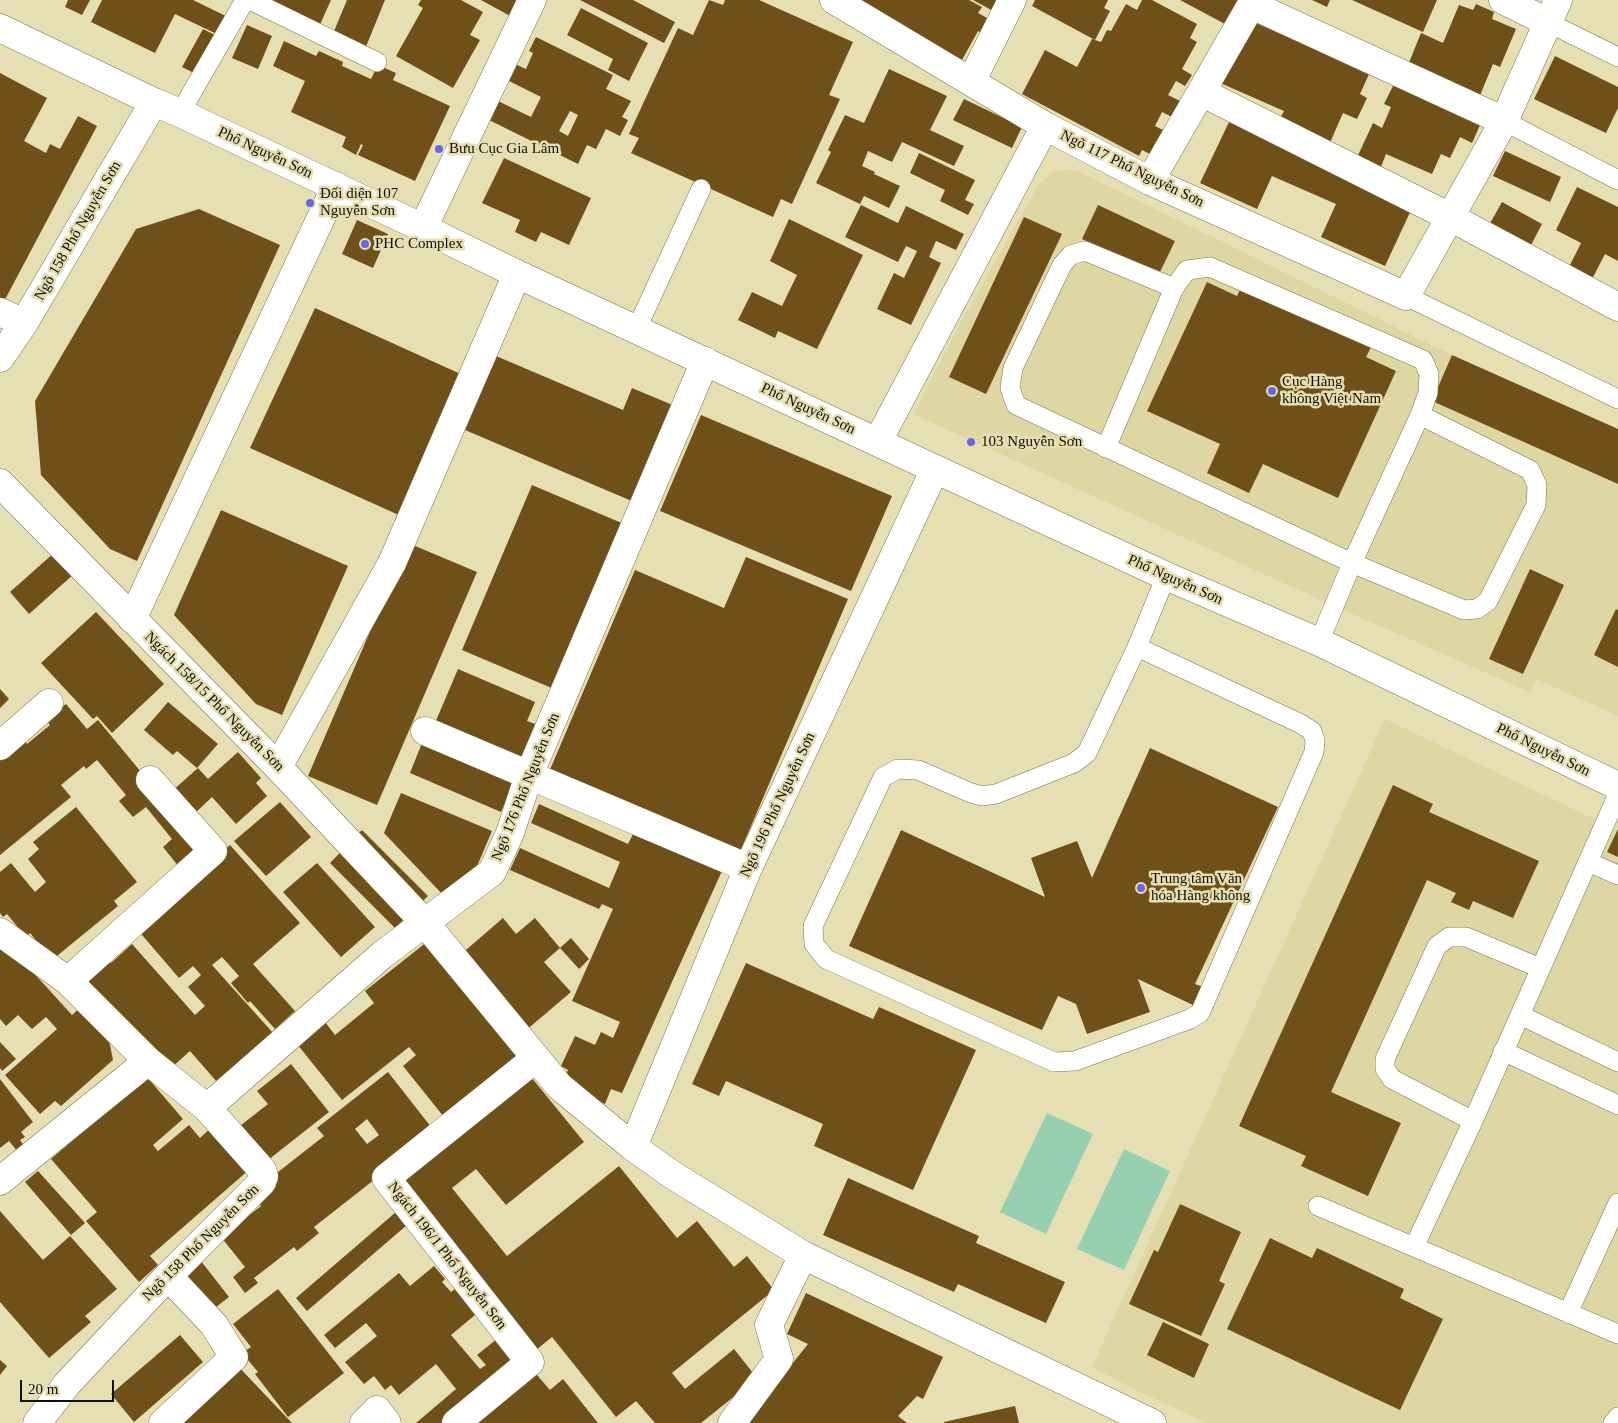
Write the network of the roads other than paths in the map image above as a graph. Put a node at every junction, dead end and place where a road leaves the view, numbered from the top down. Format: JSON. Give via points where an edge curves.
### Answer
{"nodes":[{"id":1,"x":244,"y":0,"type":"edge"},
{"id":2,"x":250,"y":0,"type":"edge"},
{"id":3,"x":532,"y":0,"type":"edge"},
{"id":4,"x":834,"y":0,"type":"edge"},
{"id":5,"x":1012,"y":0,"type":"edge"},
{"id":6,"x":1503,"y":0,"type":"edge"},
{"id":7,"x":1253,"y":2,"type":"edge"},
{"id":8,"x":1553,"y":11,"type":"edge"},
{"id":9,"x":0,"y":28,"type":"edge"},
{"id":10,"x":1618,"y":57,"type":"edge"},
{"id":11,"x":376,"y":62,"type":"dead end"},
{"id":12,"x":971,"y":82,"type":"junction"},
{"id":13,"x":1201,"y":92,"type":"junction"},
{"id":14,"x":154,"y":102,"type":"junction"},
{"id":15,"x":180,"y":113,"type":"junction"},
{"id":16,"x":1504,"y":121,"type":"junction"},
{"id":17,"x":1045,"y":126,"type":"junction"},
{"id":18,"x":1618,"y":180,"type":"edge"},
{"id":19,"x":1150,"y":181,"type":"junction"},
{"id":20,"x":336,"y":186,"type":"junction"},
{"id":21,"x":701,"y":189,"type":"dead end"},
{"id":22,"x":1450,"y":216,"type":"junction"},
{"id":23,"x":423,"y":228,"type":"junction"},
{"id":24,"x":517,"y":274,"type":"junction"},
{"id":25,"x":1174,"y":288,"type":"junction"},
{"id":26,"x":1406,"y":296,"type":"junction"},
{"id":27,"x":1618,"y":307,"type":"edge"},
{"id":28,"x":0,"y":312,"type":"edge"},
{"id":29,"x":24,"y":323,"type":"junction"},
{"id":30,"x":636,"y":328,"type":"junction"},
{"id":31,"x":0,"y":358,"type":"edge"},
{"id":32,"x":705,"y":361,"type":"junction"},
{"id":33,"x":1618,"y":399,"type":"edge"},
{"id":34,"x":1420,"y":415,"type":"junction"},
{"id":35,"x":878,"y":441,"type":"junction"},
{"id":36,"x":1106,"y":448,"type":"junction"},
{"id":37,"x":935,"y":469,"type":"junction"},
{"id":38,"x":0,"y":483,"type":"edge"},
{"id":39,"x":1352,"y":563,"type":"junction"},
{"id":40,"x":1166,"y":576,"type":"junction"},
{"id":41,"x":132,"y":619,"type":"junction"},
{"id":42,"x":1319,"y":642,"type":"junction"},
{"id":43,"x":1137,"y":647,"type":"junction"},
{"id":44,"x":49,"y":703,"type":"dead end"},
{"id":45,"x":425,"y":731,"type":"dead end"},
{"id":46,"x":0,"y":746,"type":"edge"},
{"id":47,"x":278,"y":767,"type":"junction"},
{"id":48,"x":530,"y":776,"type":"junction"},
{"id":49,"x":150,"y":780,"type":"dead end"},
{"id":50,"x":1618,"y":786,"type":"edge"},
{"id":51,"x":1618,"y":794,"type":"edge"},
{"id":52,"x":1588,"y":862,"type":"junction"},
{"id":53,"x":748,"y":868,"type":"junction"},
{"id":54,"x":1618,"y":875,"type":"edge"},
{"id":55,"x":425,"y":923,"type":"junction"},
{"id":56,"x":0,"y":932,"type":"edge"},
{"id":57,"x":1540,"y":968,"type":"junction"},
{"id":58,"x":68,"y":981,"type":"junction"},
{"id":59,"x":1520,"y":1015,"type":"junction"},
{"id":60,"x":1503,"y":1050,"type":"junction"},
{"id":61,"x":536,"y":1058,"type":"junction"},
{"id":62,"x":148,"y":1060,"type":"junction"},
{"id":63,"x":1618,"y":1062,"type":"edge"},
{"id":64,"x":1618,"y":1105,"type":"edge"},
{"id":65,"x":207,"y":1108,"type":"junction"},
{"id":66,"x":1473,"y":1120,"type":"junction"},
{"id":67,"x":634,"y":1147,"type":"junction"},
{"id":68,"x":0,"y":1181,"type":"edge"},
{"id":69,"x":1618,"y":1203,"type":"edge"},
{"id":70,"x":1318,"y":1206,"type":"dead end"},
{"id":71,"x":1414,"y":1247,"type":"junction"},
{"id":72,"x":803,"y":1256,"type":"junction"},
{"id":73,"x":168,"y":1276,"type":"junction"},
{"id":74,"x":1568,"y":1313,"type":"junction"},
{"id":75,"x":1618,"y":1334,"type":"edge"},
{"id":76,"x":1618,"y":1417,"type":"edge"},
{"id":77,"x":37,"y":1423,"type":"edge"},
{"id":78,"x":163,"y":1423,"type":"edge"},
{"id":79,"x":364,"y":1423,"type":"edge"},
{"id":80,"x":387,"y":1423,"type":"edge"},
{"id":81,"x":456,"y":1423,"type":"edge"},
{"id":82,"x":732,"y":1423,"type":"edge"},
{"id":83,"x":1152,"y":1423,"type":"edge"},
{"id":84,"x":1612,"y":1423,"type":"edge"}],
"edges":[{"from":1,"to":15,"type":"lane"},
{"from":2,"to":11,"type":"lane"},
{"from":3,"to":23,"type":"street"},
{"from":4,"to":12,"type":"street"},
{"from":5,"to":12,"type":"street"},
{"from":6,"to":8,"type":"street"},
{"from":7,"to":13,"type":"street"},
{"from":7,"to":16,"type":"street"},
{"from":8,"to":10,"type":"lane"},
{"from":8,"to":16,"type":"street"},
{"from":9,"to":14,"type":"street","name":"Phố Nguyễn Sơn"},
{"from":12,"to":17,"type":"street"},
{"from":13,"to":19,"type":"street"},
{"from":13,"to":22,"type":"street"},
{"from":14,"to":15,"type":"street","name":"Phố Nguyễn Sơn"},
{"from":14,"to":29,"type":"street","name":"Ngõ 158 Phố Nguyễn Sơn"},
{"from":15,"to":20,"type":"street","name":"Phố Nguyễn Sơn"},
{"from":16,"to":18,"type":"lane"},
{"from":16,"to":22,"type":"street"},
{"from":17,"to":19,"type":"street","name":"Ngõ 117 Phố Nguyễn Sơn"},
{"from":17,"to":35,"type":"street","name":"Ngõ 117 Phố Nguyễn Sơn"},
{"from":19,"to":26,"type":"street","name":"Ngõ 117 Phố Nguyễn Sơn"},
{"from":20,"to":23,"type":"street","name":"Phố Nguyễn Sơn"},
{"from":20,"to":41,"type":"street"},
{"from":21,"to":30,"type":"lane"},
{"from":22,"to":26,"type":"street"},
{"from":22,"to":27,"type":"street"},
{"from":23,"to":24,"type":"street","name":"Phố Nguyễn Sơn"},
{"from":24,"to":30,"type":"street","name":"Phố Nguyễn Sơn"},
{"from":24,"to":47,"type":"street","via":[[392,563]]},
{"from":25,"to":34,"type":"lane","via":[[1187,270],[1210,267],[1423,360],[1429,374],[1428,393]]},
{"from":25,"to":36,"type":"lane"},
{"from":25,"to":36,"type":"lane","via":[[1085,250],[1071,255],[1062,265],[1013,368],[1010,388],[1016,405]]},
{"from":26,"to":33,"type":"lane"},
{"from":28,"to":29,"type":"street"},
{"from":29,"to":31,"type":"street","name":"Ngõ 158 Phố Nguyễn Sơn"},
{"from":30,"to":32,"type":"street","name":"Phố Nguyễn Sơn"},
{"from":32,"to":35,"type":"street","name":"Phố Nguyễn Sơn"},
{"from":32,"to":48,"type":"street","name":"Ngõ 176 Phố Nguyễn Sơn"},
{"from":34,"to":39,"type":"lane"},
{"from":34,"to":39,"type":"lane","via":[[1530,470],[1537,485],[1536,506],[1488,602],[1477,609],[1464,610]]},
{"from":35,"to":37,"type":"street","name":"Phố Nguyễn Sơn"},
{"from":36,"to":39,"type":"lane"},
{"from":37,"to":40,"type":"street","name":"Phố Nguyễn Sơn"},
{"from":37,"to":53,"type":"street","name":"Ngõ 196 Phố Nguyễn Sơn"},
{"from":38,"to":41,"type":"street","name":"Ngách 158/15 Phố Nguyễn Sơn"},
{"from":39,"to":42,"type":"lane"},
{"from":40,"to":42,"type":"street","name":"Phố Nguyễn Sơn"},
{"from":40,"to":43,"type":"lane"},
{"from":41,"to":47,"type":"street","name":"Ngách 158/15 Phố Nguyễn Sơn"},
{"from":42,"to":50,"type":"street","name":"Phố Nguyễn Sơn"},
{"from":43,"to":43,"type":"lane","via":[[1087,753],[1074,763],[996,794],[982,796],[918,770],[898,769],[883,777],[813,926],[814,944],[826,958],[1054,1062],[1075,1061],[1190,1020],[1200,1013],[1314,752],[1315,741],[1312,730],[1299,723]]},
{"from":44,"to":46,"type":"street"},
{"from":45,"to":48,"type":"street"},
{"from":47,"to":55,"type":"street","name":"Ngách 158/15 Phố Nguyễn Sơn"},
{"from":48,"to":53,"type":"street"},
{"from":48,"to":55,"type":"street","name":"Ngõ 176 Phố Nguyễn Sơn","via":[[492,872]]},
{"from":49,"to":58,"type":"street","via":[[213,851]]},
{"from":51,"to":52,"type":"lane"},
{"from":52,"to":54,"type":"lane"},
{"from":52,"to":57,"type":"lane"},
{"from":53,"to":67,"type":"street","name":"Ngõ 196 Phố Nguyễn Sơn"},
{"from":55,"to":61,"type":"street","name":"Ngách 158/15 Phố Nguyễn Sơn"},
{"from":55,"to":65,"type":"street","name":"Ngõ 176 Phố Nguyễn Sơn","via":[[382,955]]},
{"from":56,"to":58,"type":"street","name":"Ngõ 158 Phố Nguyễn Sơn"},
{"from":57,"to":59,"type":"lane"},
{"from":57,"to":66,"type":"lane","via":[[1466,937],[1449,937],[1437,946],[1385,1059],[1385,1069],[1392,1079]]},
{"from":58,"to":62,"type":"street","name":"Ngõ 158 Phố Nguyễn Sơn"},
{"from":59,"to":60,"type":"lane"},
{"from":59,"to":63,"type":"lane"},
{"from":60,"to":64,"type":"lane"},
{"from":60,"to":66,"type":"lane"},
{"from":61,"to":67,"type":"street","name":"Ngách 158/15 Phố Nguyễn Sơn","via":[[559,1086]]},
{"from":61,"to":81,"type":"street","name":"Ngách 196/1 Phố Nguyễn Sơn","via":[[386,1178],[530,1362]]},
{"from":62,"to":65,"type":"street","name":"Ngõ 158 Phố Nguyễn Sơn"},
{"from":62,"to":68,"type":"street"},
{"from":65,"to":73,"type":"street","name":"Ngõ 158 Phố Nguyễn Sơn","via":[[264,1176],[262,1182]]},
{"from":66,"to":71,"type":"lane"},
{"from":67,"to":72,"type":"street","name":"Ngách 158/15 Phố Nguyễn Sơn","via":[[674,1176]]},
{"from":69,"to":74,"type":"lane"},
{"from":70,"to":71,"type":"lane"},
{"from":71,"to":74,"type":"lane"},
{"from":72,"to":82,"type":"street","via":[[769,1325],[779,1360]]},
{"from":72,"to":83,"type":"street","name":"Ngách 158/15 Phố Nguyễn Sơn"},
{"from":73,"to":77,"type":"street","name":"Ngõ 158 Phố Nguyễn Sơn","via":[[67,1384]]},
{"from":73,"to":78,"type":"street","via":[[214,1325],[234,1357]]},
{"from":74,"to":75,"type":"lane"},
{"from":76,"to":84,"type":"lane"},
{"from":79,"to":80,"type":"street","via":[[377,1410]]}]}
